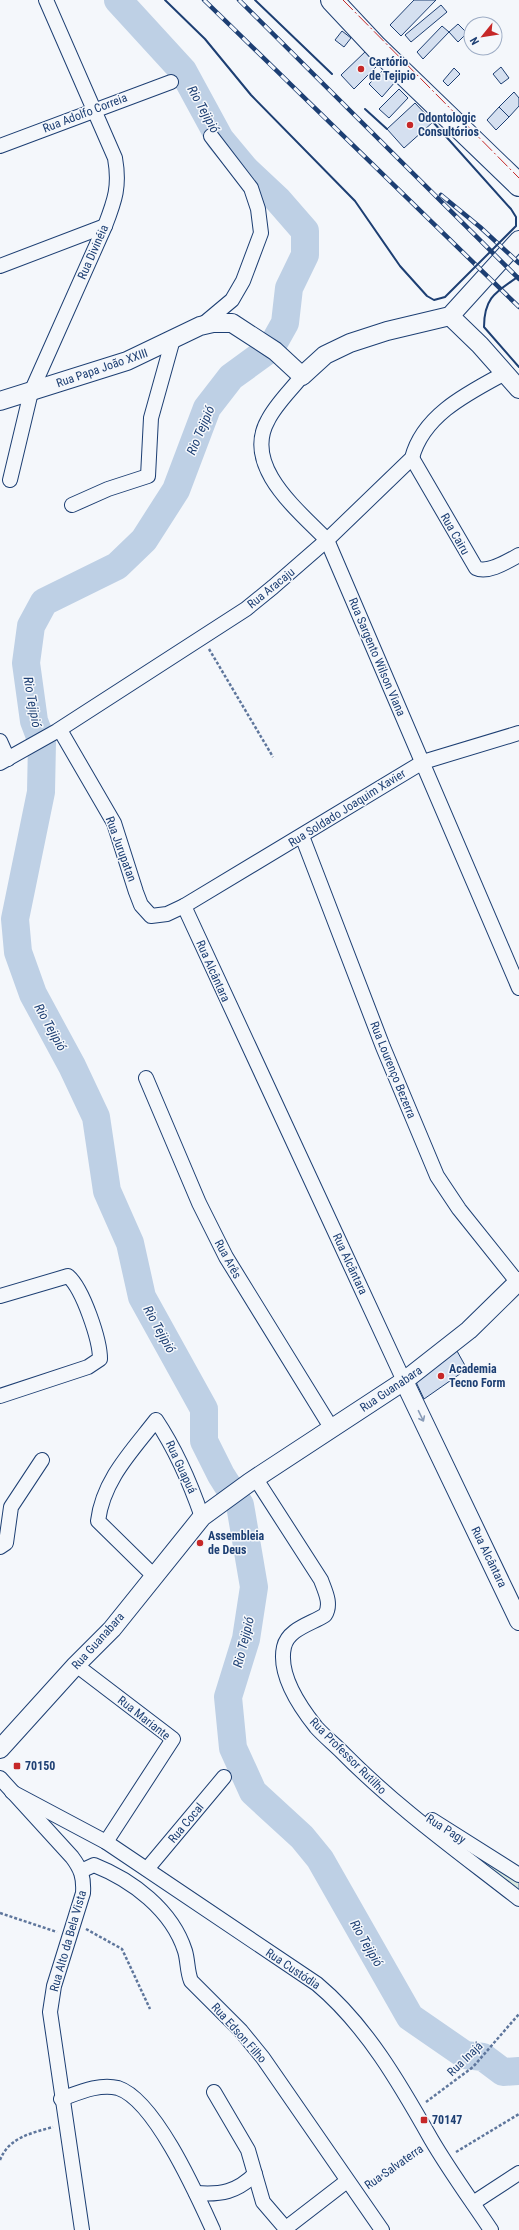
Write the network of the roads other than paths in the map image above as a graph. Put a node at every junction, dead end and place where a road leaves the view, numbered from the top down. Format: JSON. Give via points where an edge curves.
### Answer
{"nodes":[{"id":1,"x":46,"y":0,"type":"edge"},
{"id":2,"x":332,"y":0,"type":"edge"},
{"id":3,"x":171,"y":82,"type":"dead end"},
{"id":4,"x":94,"y":109,"type":"junction"},
{"id":5,"x":211,"y":136,"type":"dead end"},
{"id":6,"x":0,"y":146,"type":"edge"},
{"id":7,"x":519,"y":184,"type":"edge"},
{"id":8,"x":105,"y":226,"type":"junction"},
{"id":9,"x":519,"y":240,"type":"edge"},
{"id":10,"x":0,"y":266,"type":"edge"},
{"id":11,"x":450,"y":316,"type":"junction"},
{"id":12,"x":200,"y":326,"type":"junction"},
{"id":13,"x":173,"y":340,"type":"junction"},
{"id":14,"x":505,"y":373,"type":"junction"},
{"id":15,"x":302,"y":376,"type":"junction"},
{"id":16,"x":519,"y":389,"type":"edge"},
{"id":17,"x":31,"y":392,"type":"junction"},
{"id":18,"x":0,"y":401,"type":"edge"},
{"id":19,"x":412,"y":458,"type":"junction"},
{"id":20,"x":10,"y":480,"type":"dead end"},
{"id":21,"x":72,"y":505,"type":"dead end"},
{"id":22,"x":327,"y":540,"type":"junction"},
{"id":23,"x":519,"y":555,"type":"edge"},
{"id":24,"x":59,"y":730,"type":"junction"},
{"id":25,"x":519,"y":733,"type":"edge"},
{"id":26,"x":0,"y":741,"type":"edge"},
{"id":27,"x":7,"y":760,"type":"edge"},
{"id":28,"x":423,"y":762,"type":"junction"},
{"id":29,"x":302,"y":836,"type":"junction"},
{"id":30,"x":184,"y":906,"type":"junction"},
{"id":31,"x":519,"y":988,"type":"edge"},
{"id":32,"x":146,"y":1078,"type":"dead end"},
{"id":33,"x":518,"y":1282,"type":"edge"},
{"id":34,"x":0,"y":1296,"type":"edge"},
{"id":35,"x":404,"y":1381,"type":"junction"},
{"id":36,"x":0,"y":1396,"type":"edge"},
{"id":37,"x":332,"y":1428,"type":"junction"},
{"id":38,"x":42,"y":1460,"type":"dead end"},
{"id":39,"x":253,"y":1480,"type":"junction"},
{"id":40,"x":205,"y":1514,"type":"junction"},
{"id":41,"x":0,"y":1547,"type":"edge"},
{"id":42,"x":153,"y":1575,"type":"junction"},
{"id":43,"x":519,"y":1621,"type":"edge"},
{"id":44,"x":76,"y":1665,"type":"junction"},
{"id":45,"x":0,"y":1749,"type":"edge"},
{"id":46,"x":0,"y":1778,"type":"edge"},
{"id":47,"x":224,"y":1778,"type":"dead end"},
{"id":48,"x":372,"y":1783,"type":"junction"},
{"id":49,"x":12,"y":1792,"type":"junction"},
{"id":50,"x":106,"y":1842,"type":"junction"},
{"id":51,"x":147,"y":1868,"type":"junction"},
{"id":52,"x":81,"y":1871,"type":"junction"},
{"id":53,"x":519,"y":1874,"type":"edge"},
{"id":54,"x":519,"y":1899,"type":"edge"},
{"id":55,"x":214,"y":2092,"type":"dead end"},
{"id":56,"x":61,"y":2099,"type":"junction"},
{"id":57,"x":519,"y":2173,"type":"edge"},
{"id":58,"x":255,"y":2174,"type":"junction"},
{"id":59,"x":347,"y":2181,"type":"junction"},
{"id":60,"x":196,"y":2193,"type":"junction"},
{"id":61,"x":473,"y":2203,"type":"junction"},
{"id":62,"x":287,"y":2229,"type":"edge"},
{"id":63,"x":82,"y":2230,"type":"edge"},
{"id":64,"x":213,"y":2230,"type":"edge"},
{"id":65,"x":382,"y":2230,"type":"edge"},
{"id":66,"x":491,"y":2230,"type":"edge"}],
"edges":[{"from":1,"to":4,"type":"street","name":"Rua Divinéia"},
{"from":2,"to":7,"type":"main road","via":[[376,47]]},
{"from":3,"to":4,"type":"street","name":"Rua Adolfo Correia"},
{"from":4,"to":6,"type":"street","name":"Rua Adolfo Correia"},
{"from":4,"to":8,"type":"street","name":"Rua Divinéia","via":[[115,158],[118,174],[114,202]]},
{"from":5,"to":12,"type":"street","name":"Rua Papa João XXIII","via":[[251,188],[258,209],[261,233],[243,281],[232,300]]},
{"from":8,"to":10,"type":"street"},
{"from":8,"to":17,"type":"street","name":"Rua Divinéia"},
{"from":9,"to":11,"type":"street"},
{"from":11,"to":14,"type":"street"},
{"from":11,"to":15,"type":"street","name":"Rua Sargento Wilson Viana","via":[[350,343],[325,355]]},
{"from":12,"to":13,"type":"street","name":"Rua Papa João XXIII"},
{"from":12,"to":15,"type":"street","name":"Rua Papa João XXIII","via":[[232,323],[275,352]]},
{"from":13,"to":17,"type":"street","name":"Rua Papa João XXIII","via":[[127,361]]},
{"from":13,"to":21,"type":"street","via":[[151,418],[148,476],[108,489]]},
{"from":14,"to":16,"type":"street"},
{"from":14,"to":19,"type":"street","name":"Rua Aracaju","via":[[473,390],[433,421],[416,444]]},
{"from":15,"to":22,"type":"street","name":"Rua Sargento Wilson Viana","via":[[268,419],[261,436],[261,454],[270,475],[293,506]]},
{"from":17,"to":18,"type":"street","name":"Rua Papa João XXIII"},
{"from":17,"to":20,"type":"street","name":"Rua Divinéia"},
{"from":19,"to":22,"type":"street","name":"Rua Aracaju"},
{"from":19,"to":23,"type":"street","name":"Rua Cairu","via":[[476,568],[490,568]]},
{"from":22,"to":24,"type":"street","name":"Rua Aracaju","via":[[274,587],[203,638]]},
{"from":22,"to":28,"type":"street","name":"Rua Sargento Wilson Viana"},
{"from":24,"to":27,"type":"street","name":"Rua Aracaju"},
{"from":24,"to":30,"type":"street","name":"Rua Jurupatan","via":[[114,823],[136,892],[145,911],[151,916],[158,916]]},
{"from":25,"to":28,"type":"street","name":"Rua Soldado Joaquim Xavier"},
{"from":26,"to":27,"type":"street"},
{"from":28,"to":29,"type":"street","name":"Rua Soldado Joaquim Xavier"},
{"from":28,"to":31,"type":"street","name":"Rua Sargento Wilson Viana"},
{"from":29,"to":30,"type":"street","name":"Rua Soldado Joaquim Xavier"},
{"from":29,"to":33,"type":"street","name":"Rua Lourenço Bezerra","via":[[383,1047],[437,1176],[459,1209]]},
{"from":30,"to":35,"type":"street","name":"Rua Alcântara"},
{"from":32,"to":37,"type":"street","name":"Rua Arês","via":[[199,1203],[226,1257]]},
{"from":33,"to":35,"type":"street","name":"Rua Guanabara","via":[[469,1330]]},
{"from":34,"to":36,"type":"street","via":[[68,1276],[81,1297],[100,1349],[100,1359],[88,1367]]},
{"from":35,"to":37,"type":"street","name":"Rua Guanabara"},
{"from":35,"to":43,"type":"street","name":"Rua Alcântara","one_way":true},
{"from":37,"to":39,"type":"street","name":"Rua Guanabara"},
{"from":38,"to":41,"type":"street","via":[[12,1507],[6,1543]]},
{"from":39,"to":40,"type":"street","name":"Rua Guanabara"},
{"from":39,"to":48,"type":"street","name":"Rua Professor Rutilho","via":[[311,1563],[327,1595],[325,1615],[296,1630],[288,1638],[284,1647],[287,1675],[300,1705],[317,1727]]},
{"from":40,"to":42,"type":"street","name":"Rua Guanabara"},
{"from":40,"to":42,"type":"street","name":"Rua Guapuá","via":[[170,1442],[156,1420],[117,1469],[100,1504],[98,1521]]},
{"from":42,"to":44,"type":"street","name":"Rua Guanabara","via":[[112,1629]]},
{"from":44,"to":45,"type":"street","name":"Rua Guanabara"},
{"from":44,"to":50,"type":"street","name":"Rua Mariante","via":[[173,1739]]},
{"from":46,"to":49,"type":"street","name":"Rua Alto da Bela Vista"},
{"from":47,"to":51,"type":"street","name":"Rua Cocal"},
{"from":48,"to":53,"type":"street","name":"Rua Pagy"},
{"from":48,"to":54,"type":"street","name":"Rua Professor Rutilho"},
{"from":49,"to":50,"type":"street","name":"Rua Custódia"},
{"from":49,"to":52,"type":"street","name":"Rua Alto da Bela Vista","via":[[72,1856]]},
{"from":50,"to":51,"type":"street","name":"Rua Custódia"},
{"from":51,"to":61,"type":"street","name":"Rua Custódia","via":[[317,1984],[336,2000],[352,2018],[416,2109],[432,2140]]},
{"from":52,"to":56,"type":"street","name":"Rua Alto da Bela Vista","via":[[84,1878],[83,1893],[54,1986],[50,2012]]},
{"from":52,"to":59,"type":"street","name":"Rua Edson Filho","via":[[94,1865],[112,1872],[160,1908],[171,1923],[185,1952],[191,1981],[264,2058]]},
{"from":55,"to":58,"type":"street","via":[[240,2134]]},
{"from":56,"to":60,"type":"street","via":[[102,2087],[117,2088],[135,2098],[178,2158]]},
{"from":56,"to":63,"type":"street","name":"Rua Alto da Bela Vista"},
{"from":57,"to":61,"type":"street"},
{"from":58,"to":60,"type":"street","via":[[239,2188],[227,2193]]},
{"from":58,"to":62,"type":"street","via":[[263,2202]]},
{"from":59,"to":62,"type":"street","name":"Rua Salvaterra"},
{"from":59,"to":65,"type":"street","name":"Rua Edson Filho"},
{"from":60,"to":64,"type":"street"},
{"from":61,"to":66,"type":"street","name":"Rua Custódia"}]}
